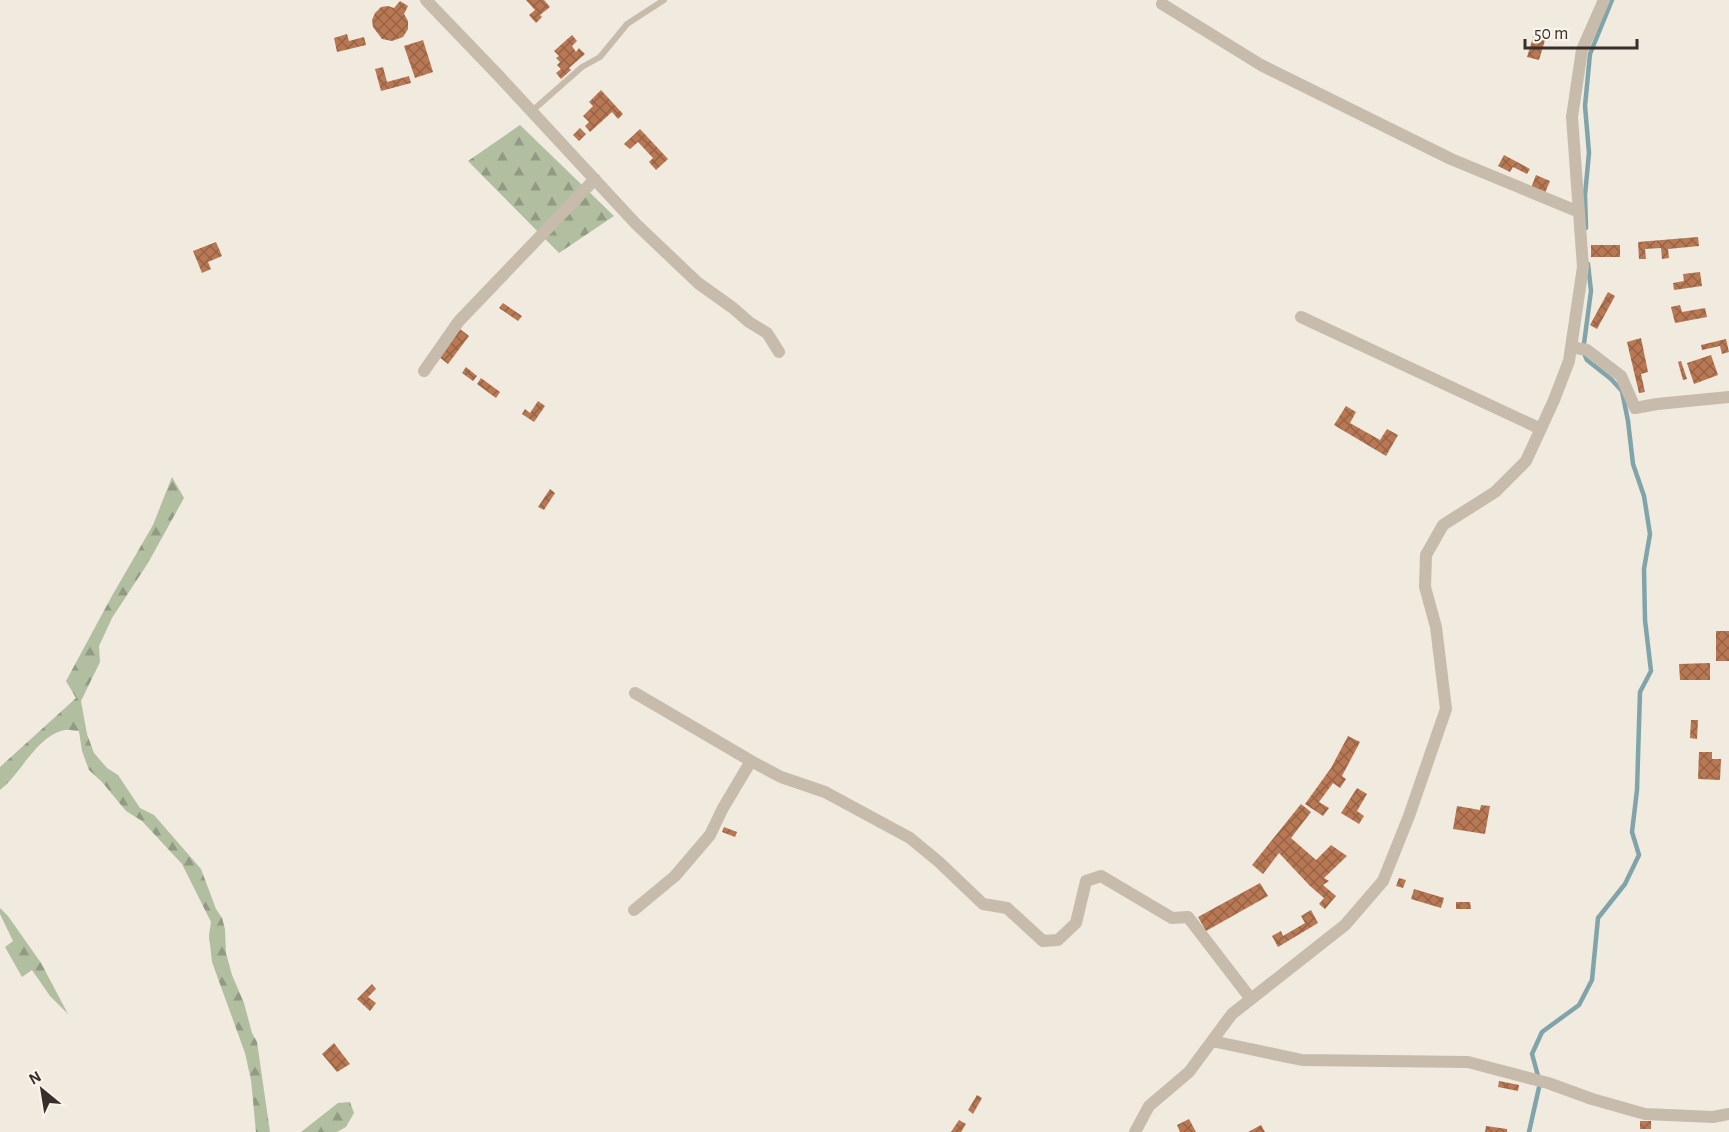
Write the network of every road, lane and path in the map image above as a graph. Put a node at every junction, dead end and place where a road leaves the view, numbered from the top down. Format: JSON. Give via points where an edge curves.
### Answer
{"nodes":[{"id":1,"x":426,"y":0,"type":"edge"},
{"id":2,"x":664,"y":0,"type":"edge"},
{"id":3,"x":1605,"y":0,"type":"edge"},
{"id":4,"x":1162,"y":4,"type":"dead end"},
{"id":5,"x":531,"y":112,"type":"junction"},
{"id":6,"x":595,"y":179,"type":"junction"},
{"id":7,"x":1579,"y":212,"type":"junction"},
{"id":8,"x":1301,"y":317,"type":"dead end"},
{"id":9,"x":1571,"y":347,"type":"junction"},
{"id":10,"x":779,"y":352,"type":"dead end"},
{"id":11,"x":424,"y":371,"type":"dead end"},
{"id":12,"x":1729,"y":397,"type":"edge"},
{"id":13,"x":1541,"y":429,"type":"junction"},
{"id":14,"x":635,"y":693,"type":"dead end"},
{"id":15,"x":751,"y":761,"type":"junction"},
{"id":16,"x":634,"y":910,"type":"dead end"},
{"id":17,"x":1251,"y":999,"type":"junction"},
{"id":18,"x":1212,"y":1041,"type":"junction"},
{"id":19,"x":1729,"y":1114,"type":"edge"},
{"id":20,"x":1135,"y":1132,"type":"edge"}],
"edges":[{"from":1,"to":5,"type":"street"},
{"from":2,"to":5,"type":"lane","via":[[627,24],[600,57],[582,67]]},
{"from":3,"to":7,"type":"street","via":[[1582,50],[1572,117]]},
{"from":4,"to":7,"type":"street","via":[[1261,65],[1451,159]]},
{"from":5,"to":6,"type":"street"},
{"from":6,"to":10,"type":"street","via":[[698,283],[767,333]]},
{"from":6,"to":11,"type":"street","via":[[459,321]]},
{"from":7,"to":9,"type":"street","via":[[1583,267]]},
{"from":8,"to":13,"type":"street"},
{"from":9,"to":12,"type":"street","via":[[1587,350],[1622,376],[1635,408]]},
{"from":9,"to":13,"type":"street"},
{"from":13,"to":17,"type":"street","via":[[1526,461],[1495,492],[1443,525],[1426,555],[1425,587],[1436,627],[1446,709],[1383,881],[1345,925]]},
{"from":14,"to":15,"type":"street"},
{"from":15,"to":16,"type":"street","via":[[710,835],[675,876]]},
{"from":15,"to":17,"type":"street","via":[[825,792],[910,838],[983,904],[1007,908],[1043,940],[1058,940],[1076,923],[1086,881],[1101,876],[1172,918],[1188,917]]},
{"from":17,"to":18,"type":"street","via":[[1232,1014]]},
{"from":18,"to":19,"type":"street","via":[[1302,1060],[1468,1062],[1645,1114]]},
{"from":18,"to":20,"type":"street","via":[[1190,1072],[1149,1106]]}]}
